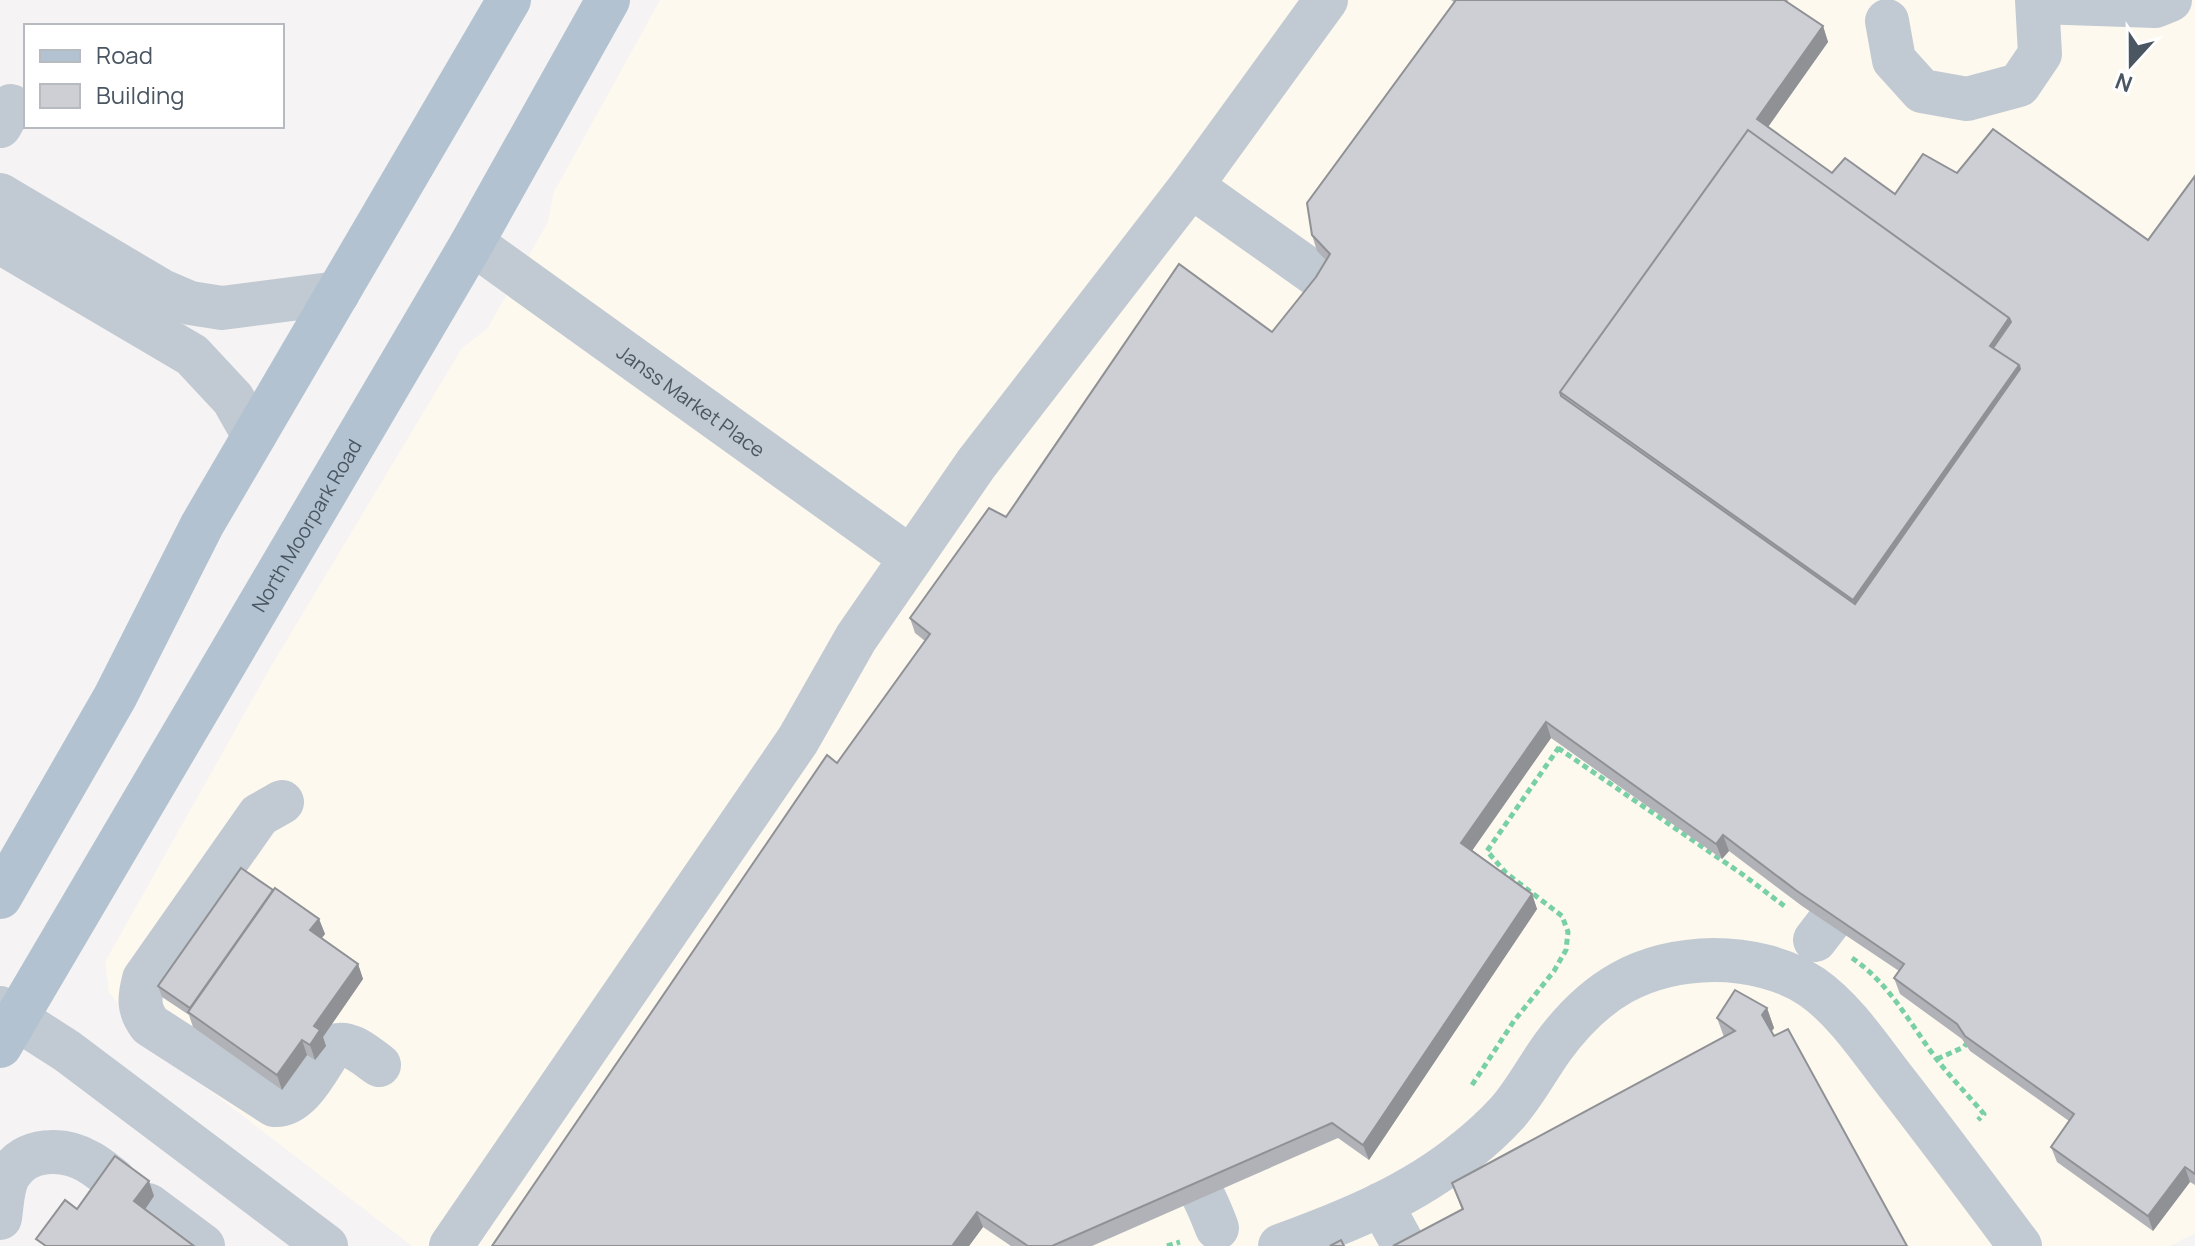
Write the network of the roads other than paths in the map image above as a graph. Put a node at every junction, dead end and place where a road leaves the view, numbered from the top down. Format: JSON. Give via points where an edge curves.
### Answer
{"nodes":[{"id":1,"x":509,"y":0,"type":"edge"},
{"id":2,"x":608,"y":0,"type":"edge"},
{"id":3,"x":1326,"y":0,"type":"edge"},
{"id":4,"x":2170,"y":0,"type":"edge"},
{"id":5,"x":2038,"y":1,"type":"edge"},
{"id":6,"x":1887,"y":21,"type":"dead end"},
{"id":7,"x":1191,"y":186,"type":"junction"},
{"id":8,"x":0,"y":195,"type":"edge"},
{"id":9,"x":0,"y":242,"type":"edge"},
{"id":10,"x":472,"y":243,"type":"junction"},
{"id":11,"x":338,"y":293,"type":"junction"},
{"id":12,"x":1397,"y":333,"type":"edge"},
{"id":13,"x":254,"y":436,"type":"junction"},
{"id":14,"x":911,"y":558,"type":"junction"},
{"id":15,"x":282,"y":802,"type":"dead end"},
{"id":16,"x":1888,"y":848,"type":"edge"},
{"id":17,"x":721,"y":852,"type":"junction"},
{"id":18,"x":756,"y":881,"type":"edge"},
{"id":19,"x":0,"y":897,"type":"edge"},
{"id":20,"x":1815,"y":940,"type":"dead end"},
{"id":21,"x":6,"y":1024,"type":"edge"},
{"id":22,"x":379,"y":1065,"type":"dead end"},
{"id":23,"x":1134,"y":1131,"type":"edge"},
{"id":24,"x":1381,"y":1204,"type":"junction"},
{"id":25,"x":0,"y":1218,"type":"edge"},
{"id":26,"x":1217,"y":1228,"type":"road end"},
{"id":27,"x":203,"y":1246,"type":"edge"},
{"id":28,"x":326,"y":1246,"type":"edge"},
{"id":29,"x":451,"y":1246,"type":"edge"},
{"id":30,"x":1280,"y":1246,"type":"edge"},
{"id":31,"x":1404,"y":1246,"type":"edge"},
{"id":32,"x":2020,"y":1246,"type":"edge"}],
"edges":[{"from":1,"to":11,"type":"main road"},
{"from":2,"to":10,"type":"main road","name":"North Moorpark Road"},
{"from":3,"to":7,"type":"street"},
{"from":4,"to":5,"type":"street","via":[[2155,6]]},
{"from":5,"to":6,"type":"street","via":[[2040,54],[2019,85],[1967,99],[1922,91],[1894,60]]},
{"from":7,"to":12,"type":"street"},
{"from":7,"to":14,"type":"street","via":[[976,464]]},
{"from":8,"to":11,"type":"street","via":[[190,303],[222,308]]},
{"from":9,"to":13,"type":"street","via":[[192,355],[233,399]]},
{"from":10,"to":14,"type":"street","name":"Janss Market Place"},
{"from":10,"to":21,"type":"main road","name":"North Moorpark Road"},
{"from":11,"to":13,"type":"main road"},
{"from":13,"to":19,"type":"main road","via":[[202,525],[115,697]]},
{"from":14,"to":17,"type":"street"},
{"from":15,"to":22,"type":"street","via":[[259,815],[144,979],[141,1012],[150,1025],[274,1105],[294,1100],[333,1046],[351,1046]]},
{"from":16,"to":20,"type":"street"},
{"from":17,"to":18,"type":"street"},
{"from":17,"to":29,"type":"street"},
{"from":21,"to":28,"type":"street","via":[[57,1043]]},
{"from":23,"to":26,"type":"street","via":[[1186,1168],[1203,1191]]},
{"from":24,"to":30,"type":"street"},
{"from":24,"to":31,"type":"street"},
{"from":24,"to":32,"type":"street","via":[[1425,1182],[1507,1113],[1562,1034],[1605,992],[1644,970],[1685,960],[1736,960],[1795,978],[1842,1016]]},
{"from":25,"to":27,"type":"street","via":[[9,1175],[35,1153],[53,1152],[86,1159]]}]}
